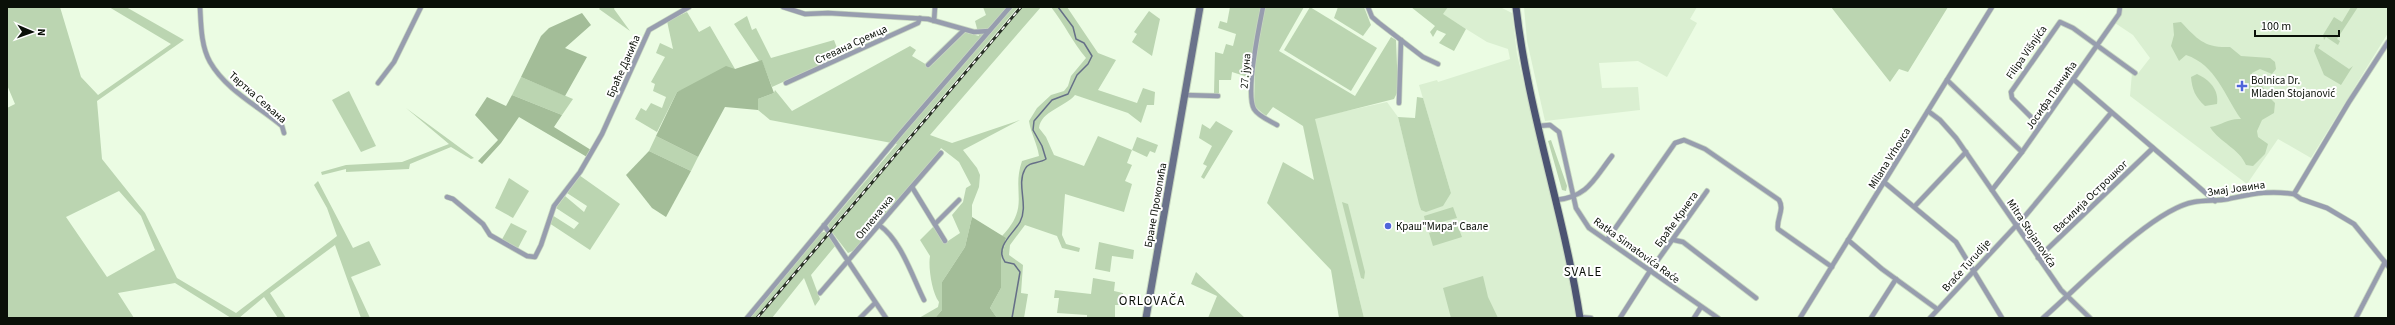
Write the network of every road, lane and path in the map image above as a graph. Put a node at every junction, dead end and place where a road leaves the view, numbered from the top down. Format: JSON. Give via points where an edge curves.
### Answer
{"nodes":[{"id":1,"x":200,"y":7,"type":"edge"},
{"id":2,"x":421,"y":7,"type":"edge"},
{"id":3,"x":688,"y":7,"type":"edge"},
{"id":4,"x":785,"y":7,"type":"edge"},
{"id":5,"x":935,"y":7,"type":"edge"},
{"id":6,"x":1010,"y":7,"type":"edge"},
{"id":7,"x":1200,"y":7,"type":"edge"},
{"id":8,"x":1263,"y":7,"type":"edge"},
{"id":9,"x":1368,"y":7,"type":"edge"},
{"id":10,"x":1516,"y":7,"type":"edge"},
{"id":11,"x":1992,"y":7,"type":"edge"},
{"id":12,"x":2120,"y":7,"type":"edge"},
{"id":13,"x":920,"y":18,"type":"junction"},
{"id":14,"x":934,"y":21,"type":"junction"},
{"id":15,"x":964,"y":30,"type":"junction"},
{"id":16,"x":989,"y":31,"type":"junction"},
{"id":17,"x":1401,"y":40,"type":"junction"},
{"id":18,"x":2388,"y":42,"type":"edge"},
{"id":19,"x":2096,"y":44,"type":"junction"},
{"id":20,"x":1438,"y":64,"type":"dead end"},
{"id":21,"x":928,"y":65,"type":"dead end"},
{"id":22,"x":2135,"y":73,"type":"dead end"},
{"id":23,"x":2073,"y":79,"type":"junction"},
{"id":24,"x":1947,"y":80,"type":"junction"},
{"id":25,"x":378,"y":83,"type":"dead end"},
{"id":26,"x":786,"y":83,"type":"dead end"},
{"id":27,"x":1184,"y":95,"type":"junction"},
{"id":28,"x":1218,"y":96,"type":"dead end"},
{"id":29,"x":1399,"y":103,"type":"dead end"},
{"id":30,"x":1928,"y":112,"type":"junction"},
{"id":31,"x":2111,"y":113,"type":"junction"},
{"id":32,"x":1277,"y":125,"type":"dead end"},
{"id":33,"x":1538,"y":126,"type":"junction"},
{"id":34,"x":2040,"y":126,"type":"junction"},
{"id":35,"x":284,"y":133,"type":"dead end"},
{"id":36,"x":2153,"y":148,"type":"junction"},
{"id":37,"x":1966,"y":152,"type":"junction"},
{"id":38,"x":2022,"y":152,"type":"junction"},
{"id":39,"x":941,"y":153,"type":"dead end"},
{"id":40,"x":1612,"y":156,"type":"dead end"},
{"id":41,"x":1884,"y":182,"type":"junction"},
{"id":42,"x":912,"y":186,"type":"junction"},
{"id":43,"x":1992,"y":190,"type":"junction"},
{"id":44,"x":1707,"y":191,"type":"dead end"},
{"id":45,"x":2294,"y":194,"type":"junction"},
{"id":46,"x":447,"y":197,"type":"dead end"},
{"id":47,"x":1573,"y":198,"type":"junction"},
{"id":48,"x":959,"y":200,"type":"dead end"},
{"id":49,"x":1556,"y":200,"type":"junction"},
{"id":50,"x":2215,"y":201,"type":"junction"},
{"id":51,"x":1915,"y":206,"type":"junction"},
{"id":52,"x":936,"y":224,"type":"junction"},
{"id":53,"x":2016,"y":224,"type":"junction"},
{"id":54,"x":824,"y":225,"type":"junction"},
{"id":55,"x":879,"y":225,"type":"junction"},
{"id":56,"x":1607,"y":240,"type":"junction"},
{"id":57,"x":1674,"y":240,"type":"junction"},
{"id":58,"x":1848,"y":240,"type":"junction"},
{"id":59,"x":945,"y":241,"type":"dead end"},
{"id":60,"x":2038,"y":258,"type":"junction"},
{"id":61,"x":848,"y":261,"type":"junction"},
{"id":62,"x":2386,"y":264,"type":"edge"},
{"id":63,"x":1832,"y":267,"type":"junction"},
{"id":64,"x":1974,"y":270,"type":"junction"},
{"id":65,"x":1650,"y":271,"type":"junction"},
{"id":66,"x":1896,"y":280,"type":"junction"},
{"id":67,"x":820,"y":293,"type":"dead end"},
{"id":68,"x":2068,"y":297,"type":"junction"},
{"id":69,"x":1756,"y":298,"type":"dead end"},
{"id":70,"x":924,"y":300,"type":"dead end"},
{"id":71,"x":875,"y":303,"type":"junction"},
{"id":72,"x":1701,"y":307,"type":"junction"},
{"id":73,"x":1937,"y":309,"type":"junction"},
{"id":74,"x":1580,"y":317,"type":"edge"},
{"id":75,"x":747,"y":318,"type":"edge"},
{"id":76,"x":860,"y":318,"type":"edge"},
{"id":77,"x":886,"y":318,"type":"edge"},
{"id":78,"x":1146,"y":318,"type":"edge"},
{"id":79,"x":1591,"y":318,"type":"edge"},
{"id":80,"x":1620,"y":318,"type":"edge"},
{"id":81,"x":1694,"y":318,"type":"edge"},
{"id":82,"x":1718,"y":318,"type":"edge"},
{"id":83,"x":1800,"y":318,"type":"edge"},
{"id":84,"x":1871,"y":318,"type":"edge"},
{"id":85,"x":1930,"y":318,"type":"edge"},
{"id":86,"x":2002,"y":318,"type":"edge"},
{"id":87,"x":2043,"y":318,"type":"edge"},
{"id":88,"x":2090,"y":318,"type":"edge"},
{"id":89,"x":2356,"y":318,"type":"edge"}],
"edges":[{"from":1,"to":35,"type":"street","name":"Твртка Сељана","via":[[203,40],[210,62],[228,83],[282,126]]},
{"from":2,"to":25,"type":"street","via":[[394,62]]},
{"from":3,"to":46,"type":"street","name":"Браће Дакића","via":[[649,30],[615,108],[585,164],[554,206],[541,245],[534,257],[527,256],[490,235],[483,224]]},
{"from":4,"to":13,"type":"street","via":[[806,14]]},
{"from":5,"to":14,"type":"street"},
{"from":6,"to":16,"type":"street"},
{"from":7,"to":27,"type":"street","name":"Бране Прокопића"},
{"from":8,"to":32,"type":"street","name":"27. јуна","via":[[1252,74],[1252,101],[1253,108],[1258,113]]},
{"from":9,"to":17,"type":"street","via":[[1372,17]]},
{"from":10,"to":33,"type":"main road","via":[[1522,51]]},
{"from":11,"to":24,"type":"street","name":"Milana Vrhovca"},
{"from":12,"to":19,"type":"street","name":"Јосифа Панчића","via":[[2119,14]]},
{"from":13,"to":14,"type":"street"},
{"from":13,"to":26,"type":"street","name":"Стевана Сремца","via":[[918,23]]},
{"from":14,"to":15,"type":"street"},
{"from":15,"to":16,"type":"street","via":[[979,33]]},
{"from":15,"to":21,"type":"street"},
{"from":16,"to":54,"type":"street"},
{"from":17,"to":20,"type":"street","via":[[1423,57]]},
{"from":17,"to":29,"type":"street"},
{"from":18,"to":45,"type":"street"},
{"from":19,"to":22,"type":"street"},
{"from":19,"to":23,"type":"street","name":"Јосифа Панчића"},
{"from":19,"to":34,"type":"street","name":"Filipa Višnjića","via":[[2068,24],[2060,22],[2015,83],[2010,92],[2012,98]]},
{"from":23,"to":31,"type":"street"},
{"from":23,"to":34,"type":"street","name":"Јосифа Панчића"},
{"from":24,"to":30,"type":"street","name":"Milana Vrhovca"},
{"from":24,"to":38,"type":"street"},
{"from":27,"to":28,"type":"street"},
{"from":27,"to":78,"type":"street","name":"Бране Прокопића"},
{"from":30,"to":37,"type":"street","name":"Mitra Stojanovića","via":[[1940,120]]},
{"from":30,"to":41,"type":"street","name":"Milana Vrhovca"},
{"from":31,"to":36,"type":"street"},
{"from":31,"to":53,"type":"street","name":"Braće Turudije"},
{"from":33,"to":47,"type":"street","name":"Ratka Simatovića Raće","via":[[1550,125],[1559,132]]},
{"from":33,"to":49,"type":"main road"},
{"from":34,"to":38,"type":"street","name":"Јосифа Панчића"},
{"from":36,"to":50,"type":"street"},
{"from":36,"to":60,"type":"street","name":"Василија Острошког"},
{"from":37,"to":43,"type":"street","name":"Mitra Stojanovića"},
{"from":37,"to":51,"type":"street"},
{"from":38,"to":43,"type":"street","name":"Јосифа Панчића"},
{"from":39,"to":42,"type":"street","name":"Опленачка"},
{"from":40,"to":47,"type":"street","via":[[1586,192]]},
{"from":41,"to":51,"type":"street"},
{"from":41,"to":58,"type":"street","name":"Milana Vrhovca"},
{"from":42,"to":52,"type":"street"},
{"from":42,"to":55,"type":"street","name":"Опленачка"},
{"from":43,"to":53,"type":"street","name":"Mitra Stojanovića"},
{"from":44,"to":57,"type":"street","name":"Браће Крнета"},
{"from":45,"to":50,"type":"street","name":"Змај Јовина","via":[[2258,192]]},
{"from":45,"to":62,"type":"street","via":[[2301,200],[2327,208],[2354,224]]},
{"from":47,"to":49,"type":"street"},
{"from":47,"to":56,"type":"street","name":"Ratka Simatovića Raće","via":[[1588,228]]},
{"from":48,"to":52,"type":"street"},
{"from":49,"to":74,"type":"main road"},
{"from":50,"to":68,"type":"street","name":"Змај Јовина","via":[[2194,202],[2157,219]]},
{"from":51,"to":64,"type":"street","via":[[1956,242]]},
{"from":52,"to":59,"type":"street"},
{"from":53,"to":60,"type":"street","name":"Mitra Stojanovića"},
{"from":53,"to":64,"type":"street","name":"Braće Turudije"},
{"from":54,"to":61,"type":"street"},
{"from":54,"to":75,"type":"street"},
{"from":55,"to":61,"type":"street","name":"Опленачка"},
{"from":55,"to":70,"type":"street","via":[[886,230],[903,256]]},
{"from":56,"to":63,"type":"street","via":[[1675,143],[1684,140],[1705,149],[1779,200],[1782,208],[1778,229]]},
{"from":56,"to":65,"type":"street","name":"Ratka Simatovića Raće"},
{"from":57,"to":65,"type":"street","name":"Браће Крнета"},
{"from":57,"to":69,"type":"street","via":[[1683,242]]},
{"from":58,"to":63,"type":"street","name":"Milana Vrhovca"},
{"from":58,"to":66,"type":"street"},
{"from":60,"to":68,"type":"street","name":"Mitra Stojanovića"},
{"from":61,"to":67,"type":"street","name":"Опленачка"},
{"from":61,"to":71,"type":"street"},
{"from":62,"to":89,"type":"street"},
{"from":63,"to":83,"type":"street","name":"Milana Vrhovca"},
{"from":64,"to":73,"type":"street","name":"Braće Turudije"},
{"from":64,"to":86,"type":"street"},
{"from":65,"to":72,"type":"street","name":"Ratka Simatovića Raće"},
{"from":65,"to":80,"type":"street","name":"Браће Крнета"},
{"from":66,"to":73,"type":"street"},
{"from":66,"to":84,"type":"street"},
{"from":68,"to":87,"type":"street","name":"Змај Јовина"},
{"from":68,"to":88,"type":"street","name":"Mitra Stojanovića"},
{"from":71,"to":76,"type":"street"},
{"from":71,"to":77,"type":"street"},
{"from":72,"to":81,"type":"street"},
{"from":72,"to":82,"type":"street","name":"Ratka Simatovića Raće"},
{"from":73,"to":85,"type":"street","name":"Braće Turudije"},
{"from":74,"to":79,"type":"street"}]}
